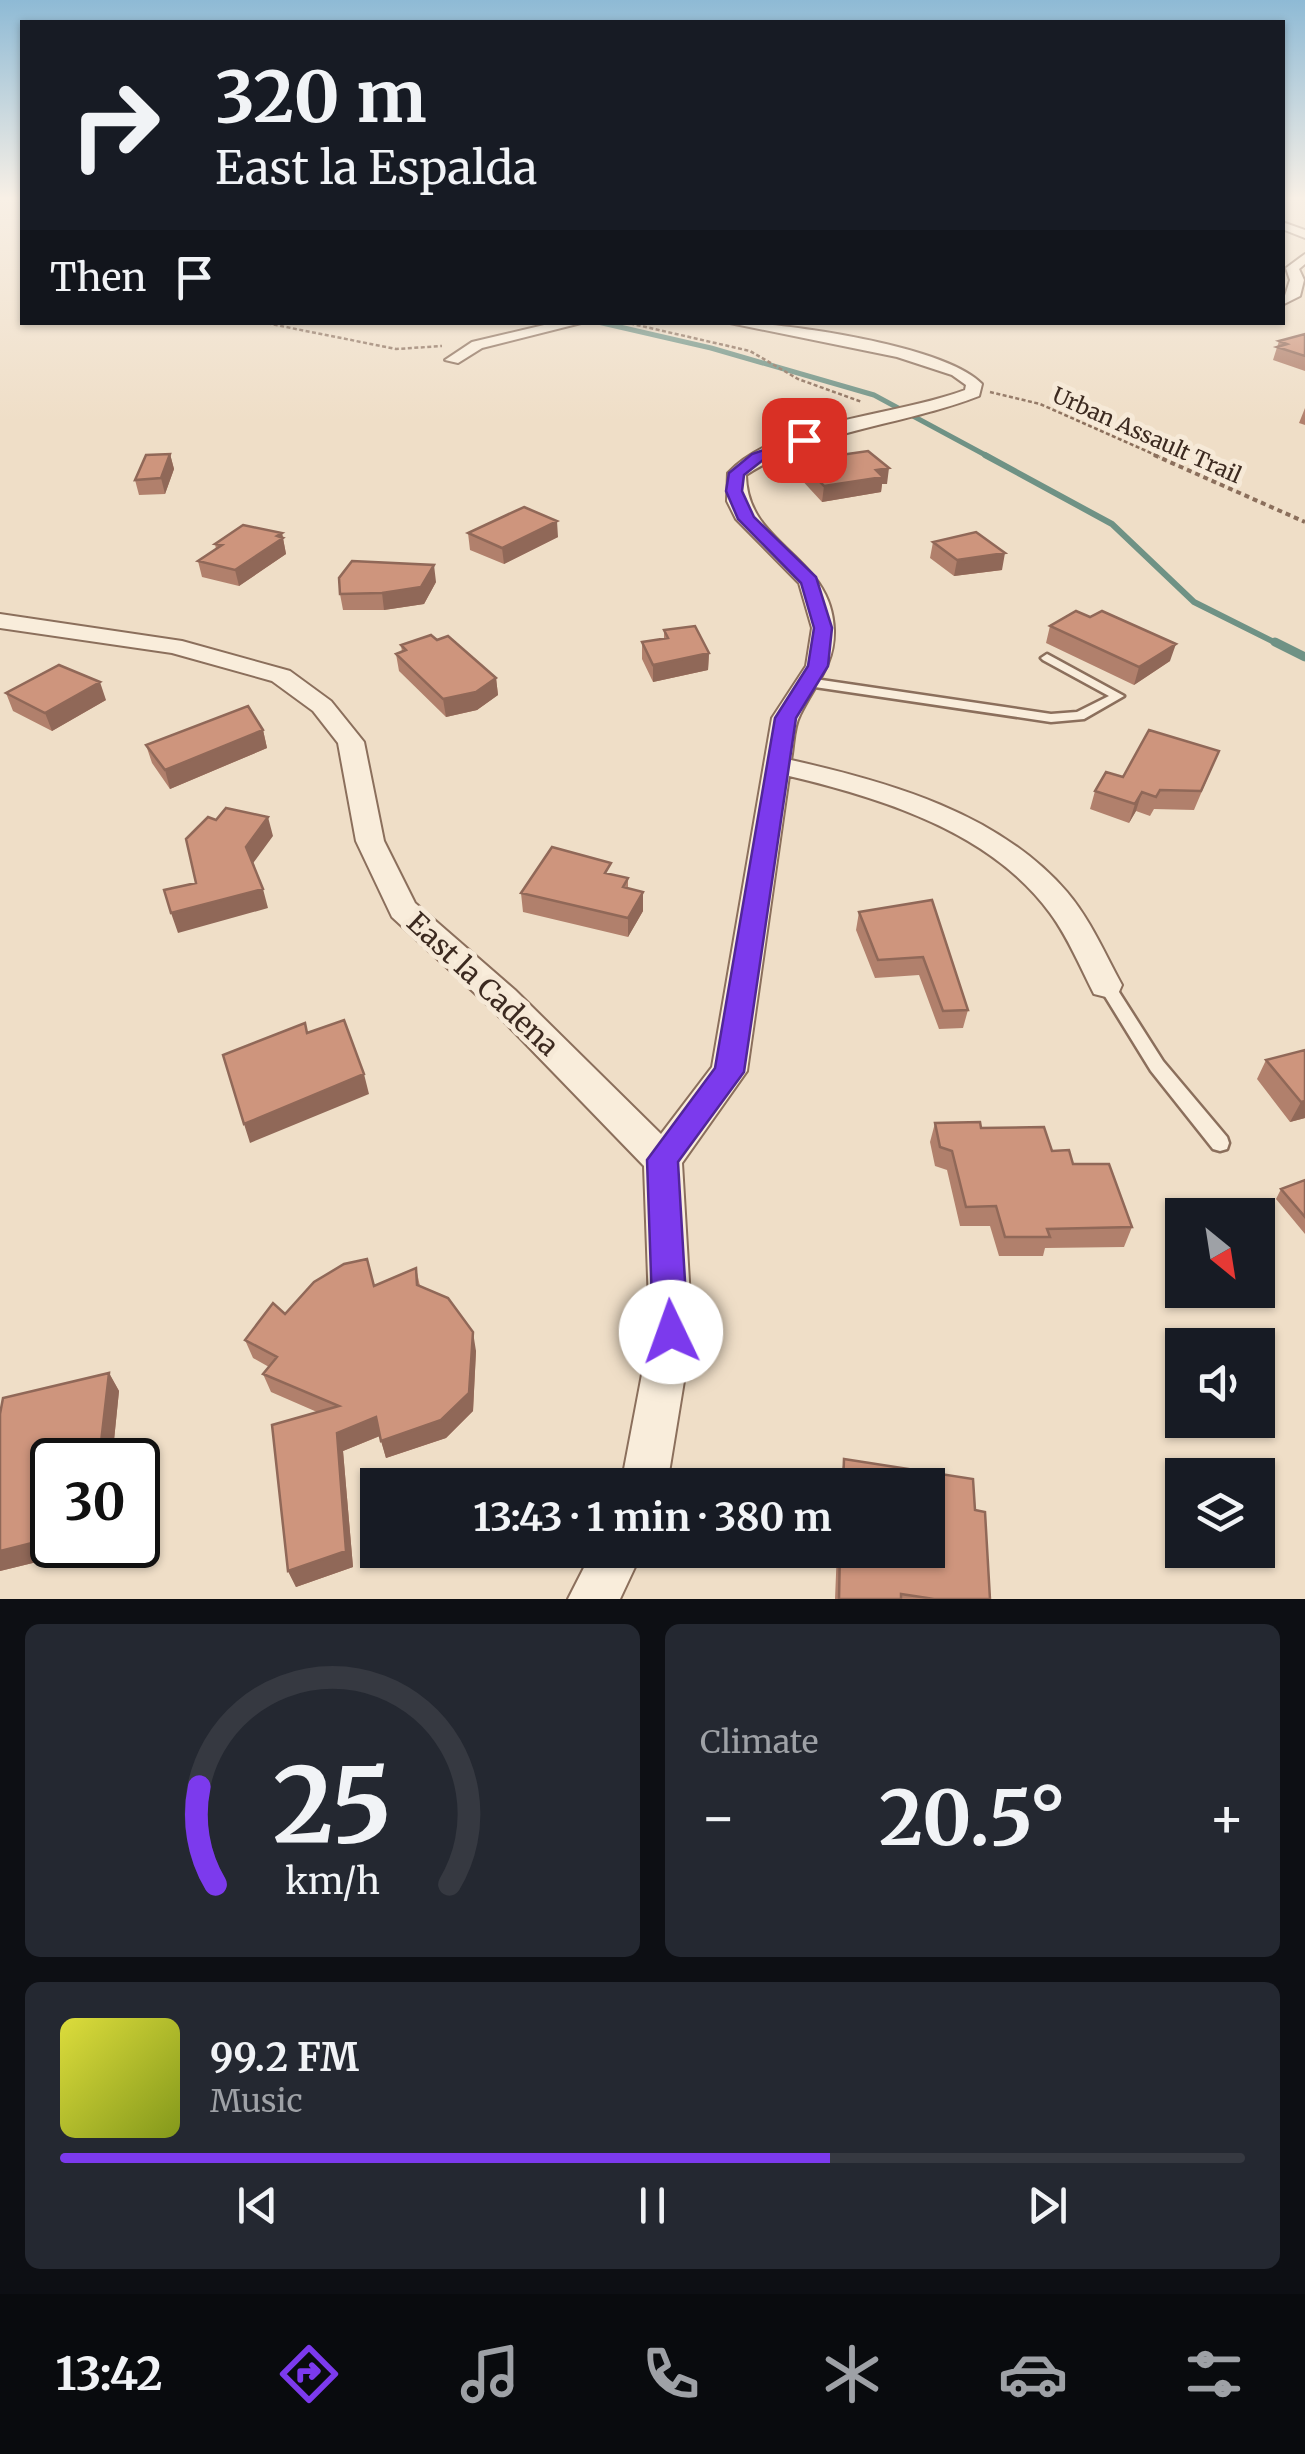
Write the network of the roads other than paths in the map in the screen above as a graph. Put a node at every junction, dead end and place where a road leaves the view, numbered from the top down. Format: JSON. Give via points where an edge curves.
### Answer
{"nodes":[{"id":1,"x":1294,"y":273,"type":"edge"},
{"id":2,"x":1285,"y":300,"type":"edge"},
{"id":3,"x":566,"y":325,"type":"edge"},
{"id":4,"x":748,"y":325,"type":"edge"},
{"id":5,"x":453,"y":360,"type":"dead end"},
{"id":6,"x":0,"y":622,"type":"edge"},
{"id":7,"x":1047,"y":658,"type":"dead end"},
{"id":8,"x":808,"y":682,"type":"junction"},
{"id":9,"x":780,"y":766,"type":"junction"},
{"id":10,"x":1106,"y":985,"type":"joint"},
{"id":11,"x":1220,"y":1143,"type":"dead end"},
{"id":12,"x":663,"y":1160,"type":"junction"},
{"id":13,"x":647,"y":1468,"type":"edge"},
{"id":14,"x":609,"y":1568,"type":"edge"},
{"id":15,"x":593,"y":1599,"type":"edge"}],
"edges":[{"from":1,"to":2,"type":"street","via":[[1293,296]]},
{"from":3,"to":5,"type":"street","via":[[470,348]]},
{"from":4,"to":8,"type":"street","via":[[886,350],[970,384],[945,406],[775,449],[737,473],[734,491],[746,519],[810,581],[823,628],[818,666]]},
{"from":6,"to":12,"type":"street","name":"East la Cadena","via":[[174,646],[282,676],[322,706],[351,742],[370,841],[403,909]]},
{"from":7,"to":8,"type":"lane","via":[[1118,696],[1080,716],[1051,718]]},
{"from":8,"to":9,"type":"street","via":[[786,718]]},
{"from":9,"to":10,"type":"street","via":[[862,784],[995,844],[1052,893]]},
{"from":9,"to":12,"type":"street","via":[[729,1072]]},
{"from":10,"to":11,"type":"lane","via":[[1157,1066]]},
{"from":12,"to":13,"type":"street","via":[[671,1332]]},
{"from":14,"to":15,"type":"street"}]}
